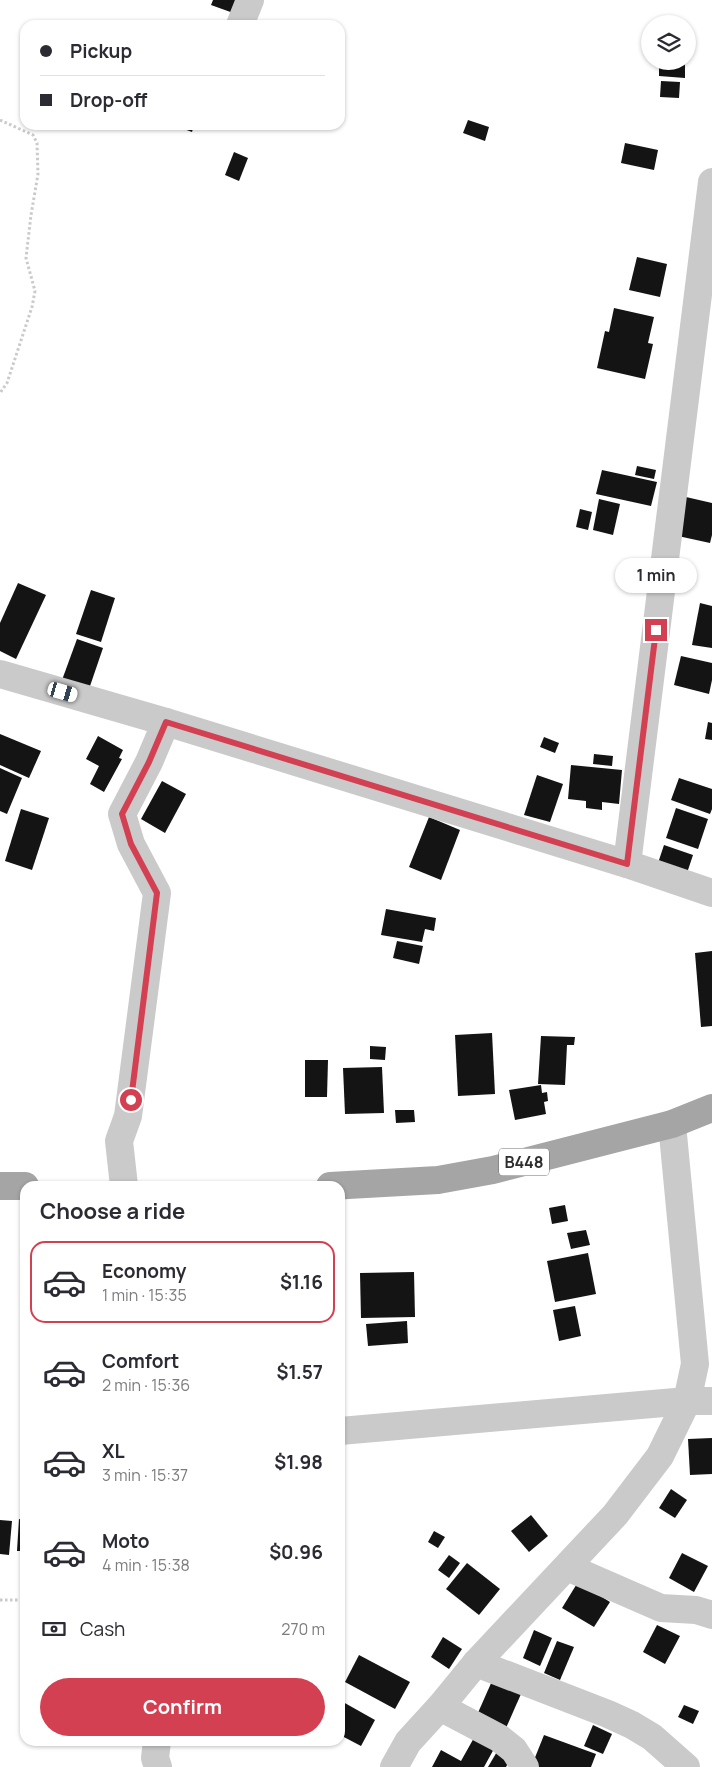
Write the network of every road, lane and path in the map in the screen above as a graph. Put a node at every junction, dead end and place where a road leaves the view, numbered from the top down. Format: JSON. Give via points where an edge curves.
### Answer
{"nodes":[{"id":1,"x":250,"y":0,"type":"edge"},
{"id":2,"x":242,"y":20,"type":"edge"},
{"id":3,"x":0,"y":120,"type":"edge"},
{"id":4,"x":20,"y":129,"type":"edge"},
{"id":5,"x":22,"y":130,"type":"edge"},
{"id":6,"x":712,"y":182,"type":"edge"},
{"id":7,"x":0,"y":393,"type":"edge"},
{"id":8,"x":0,"y":674,"type":"edge"},
{"id":9,"x":166,"y":722,"type":"junction"},
{"id":10,"x":627,"y":864,"type":"junction"},
{"id":11,"x":712,"y":893,"type":"edge"},
{"id":12,"x":712,"y":1108,"type":"edge"},
{"id":13,"x":672,"y":1124,"type":"junction"},
{"id":14,"x":123,"y":1181,"type":"edge"},
{"id":15,"x":345,"y":1185,"type":"edge"},
{"id":16,"x":0,"y":1186,"type":"edge"},
{"id":17,"x":20,"y":1186,"type":"edge"},
{"id":18,"x":699,"y":1401,"type":"edge"},
{"id":19,"x":345,"y":1431,"type":"edge"},
{"id":20,"x":567,"y":1567,"type":"junction"},
{"id":21,"x":0,"y":1600,"type":"edge"},
{"id":22,"x":20,"y":1600,"type":"edge"},
{"id":23,"x":712,"y":1615,"type":"edge"},
{"id":24,"x":476,"y":1662,"type":"junction"},
{"id":25,"x":440,"y":1707,"type":"junction"},
{"id":26,"x":156,"y":1746,"type":"edge"},
{"id":27,"x":158,"y":1767,"type":"edge"},
{"id":28,"x":394,"y":1767,"type":"edge"},
{"id":29,"x":525,"y":1767,"type":"edge"},
{"id":30,"x":686,"y":1767,"type":"edge"}],
"edges":[{"from":1,"to":2,"type":"street"},
{"from":3,"to":4,"type":"path"},
{"from":5,"to":7,"type":"path","via":[[33,135],[37,143],[38,174],[26,258],[34,291],[32,307],[7,383]]},
{"from":6,"to":10,"type":"street"},
{"from":8,"to":9,"type":"street"},
{"from":9,"to":10,"type":"street"},
{"from":9,"to":14,"type":"street","via":[[122,814],[131,844],[157,893],[128,1116],[119,1141]]},
{"from":10,"to":11,"type":"street"},
{"from":12,"to":13,"type":"main road","number":"B448"},
{"from":13,"to":15,"type":"main road","number":"B448","via":[[493,1170],[438,1180]]},
{"from":13,"to":18,"type":"street"},
{"from":16,"to":17,"type":"main road"},
{"from":18,"to":19,"type":"street"},
{"from":18,"to":20,"type":"street","via":[[615,1515]]},
{"from":20,"to":23,"type":"street","via":[[661,1608],[696,1610]]},
{"from":20,"to":24,"type":"street"},
{"from":21,"to":22,"type":"path"},
{"from":24,"to":25,"type":"street"},
{"from":24,"to":30,"type":"street","via":[[632,1725],[652,1737]]},
{"from":25,"to":28,"type":"street","via":[[408,1742]]},
{"from":25,"to":29,"type":"street","via":[[499,1738],[514,1750]]},
{"from":26,"to":27,"type":"street"}]}
